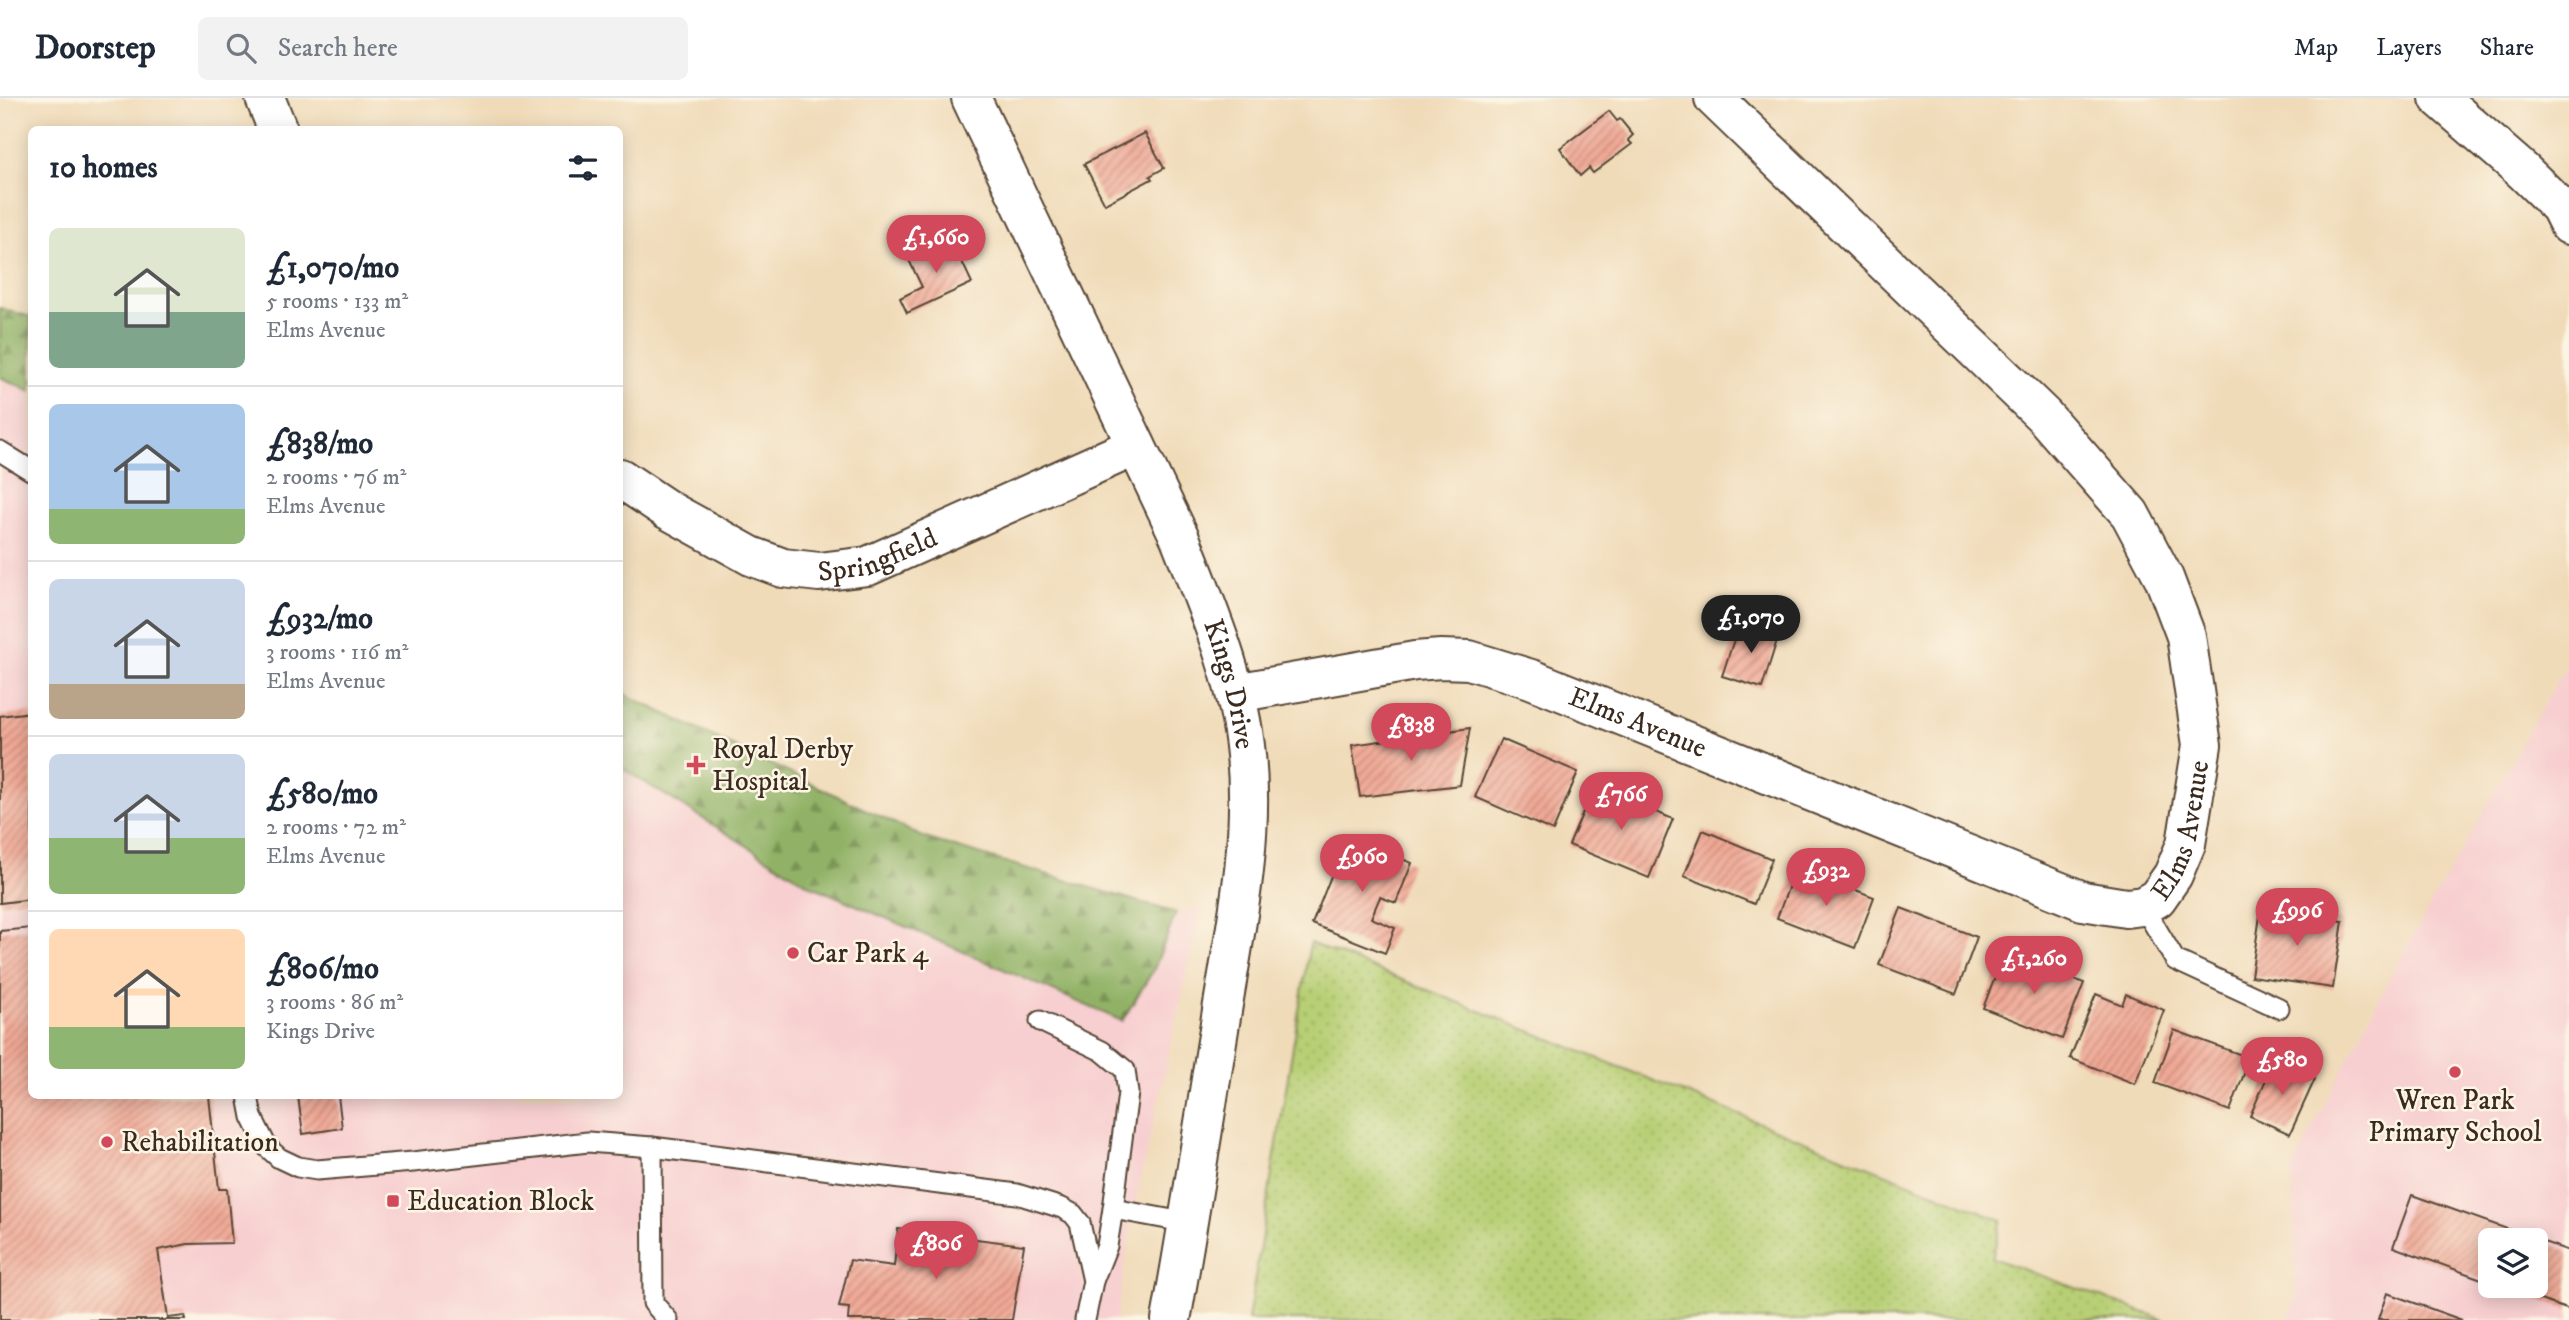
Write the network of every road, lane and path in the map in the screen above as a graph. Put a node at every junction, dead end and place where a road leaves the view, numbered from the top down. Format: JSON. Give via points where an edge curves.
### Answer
{"nodes":[{"id":1,"x":265,"y":98,"type":"edge"},
{"id":2,"x":971,"y":98,"type":"edge"},
{"id":3,"x":1714,"y":98,"type":"edge"},
{"id":4,"x":2439,"y":98,"type":"edge"},
{"id":5,"x":276,"y":126,"type":"edge"},
{"id":6,"x":2569,"y":225,"type":"edge"},
{"id":7,"x":1136,"y":446,"type":"junction"},
{"id":8,"x":0,"y":450,"type":"edge"},
{"id":9,"x":28,"y":468,"type":"edge"},
{"id":10,"x":623,"y":480,"type":"edge"},
{"id":11,"x":1236,"y":693,"type":"junction"},
{"id":12,"x":2143,"y":905,"type":"junction"},
{"id":13,"x":2279,"y":1008,"type":"dead end"},
{"id":14,"x":1040,"y":1021,"type":"dead end"},
{"id":15,"x":249,"y":1099,"type":"edge"},
{"id":16,"x":652,"y":1147,"type":"junction"},
{"id":17,"x":1113,"y":1209,"type":"junction"},
{"id":18,"x":1189,"y":1223,"type":"junction"},
{"id":19,"x":1093,"y":1281,"type":"junction"},
{"id":20,"x":668,"y":1320,"type":"edge"},
{"id":21,"x":1086,"y":1320,"type":"edge"},
{"id":22,"x":1171,"y":1320,"type":"edge"}],
"edges":[{"from":1,"to":5,"type":"street"},
{"from":2,"to":7,"type":"street","name":"Kings Drive"},
{"from":3,"to":12,"type":"street","name":"Elms Avenue","via":[[2044,416],[2130,514],[2164,578],[2186,636],[2202,745],[2186,844],[2173,876],[2157,898]]},
{"from":4,"to":6,"type":"street","via":[[2560,206]]},
{"from":7,"to":10,"type":"street","name":"Springfield","via":[[868,566],[819,572],[783,568],[751,556]]},
{"from":7,"to":11,"type":"street","name":"Kings Drive","via":[[1180,538]]},
{"from":8,"to":9,"type":"lane"},
{"from":11,"to":12,"type":"street","name":"Elms Avenue","via":[[1415,661],[1479,662],[2083,901],[2126,908]]},
{"from":11,"to":18,"type":"street","name":"Kings Drive","via":[[1246,756],[1243,871]]},
{"from":12,"to":13,"type":"lane","via":[[2175,960]]},
{"from":14,"to":17,"type":"lane","via":[[1101,1051],[1125,1070],[1128,1093]]},
{"from":15,"to":16,"type":"lane","via":[[267,1147],[279,1158],[317,1171],[588,1142]]},
{"from":16,"to":19,"type":"lane","via":[[1043,1201],[1073,1214],[1080,1223]]},
{"from":16,"to":20,"type":"lane","via":[[653,1303]]},
{"from":17,"to":18,"type":"lane"},
{"from":17,"to":19,"type":"lane","via":[[1107,1246]]},
{"from":18,"to":22,"type":"street","name":"Kings Drive"},
{"from":19,"to":21,"type":"lane"}]}
